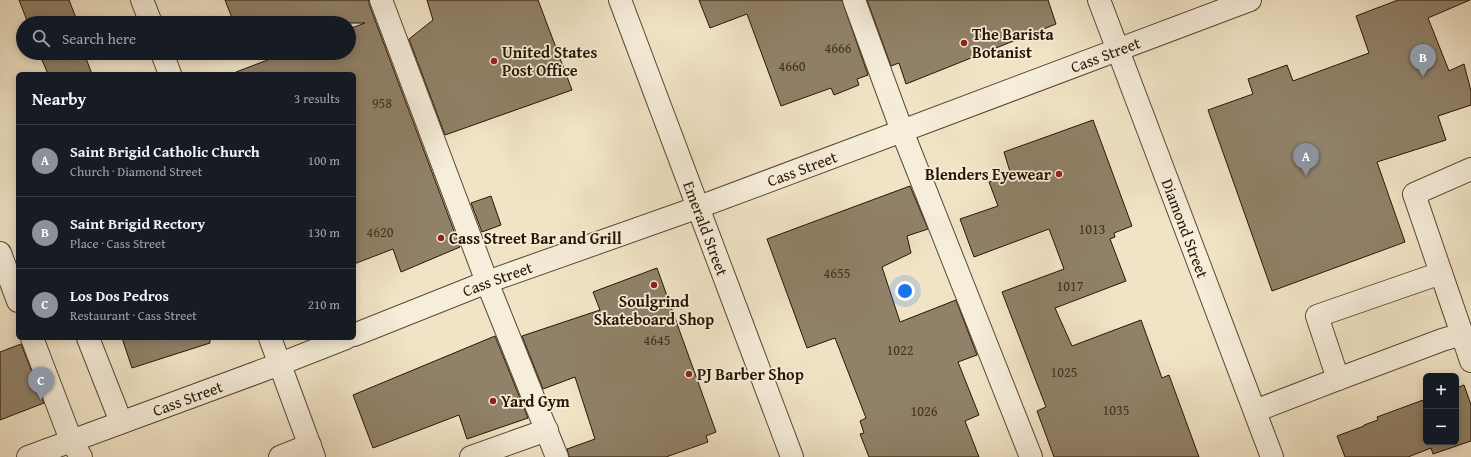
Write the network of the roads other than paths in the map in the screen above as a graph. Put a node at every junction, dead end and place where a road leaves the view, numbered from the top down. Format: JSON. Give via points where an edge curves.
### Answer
{"nodes":[{"id":1,"x":142,"y":0,"type":"edge"},
{"id":2,"x":380,"y":0,"type":"edge"},
{"id":3,"x":620,"y":0,"type":"edge"},
{"id":4,"x":854,"y":0,"type":"edge"},
{"id":5,"x":1099,"y":0,"type":"edge"},
{"id":6,"x":1250,"y":0,"type":"edge"},
{"id":7,"x":148,"y":16,"type":"edge"},
{"id":8,"x":1118,"y":50,"type":"junction"},
{"id":9,"x":165,"y":60,"type":"edge"},
{"id":10,"x":169,"y":72,"type":"edge"},
{"id":11,"x":902,"y":132,"type":"junction"},
{"id":12,"x":1471,"y":169,"type":"edge"},
{"id":13,"x":699,"y":206,"type":"junction"},
{"id":14,"x":0,"y":253,"type":"edge"},
{"id":15,"x":1441,"y":273,"type":"junction"},
{"id":16,"x":487,"y":282,"type":"junction"},
{"id":17,"x":16,"y":291,"type":"edge"},
{"id":18,"x":356,"y":334,"type":"edge"},
{"id":19,"x":1462,"y":334,"type":"junction"},
{"id":20,"x":33,"y":340,"type":"edge"},
{"id":21,"x":89,"y":340,"type":"edge"},
{"id":22,"x":271,"y":340,"type":"edge"},
{"id":23,"x":341,"y":340,"type":"edge"},
{"id":24,"x":1471,"y":361,"type":"edge"},
{"id":25,"x":280,"y":364,"type":"junction"},
{"id":26,"x":1338,"y":378,"type":"junction"},
{"id":27,"x":1255,"y":411,"type":"junction"},
{"id":28,"x":121,"y":422,"type":"junction"},
{"id":29,"x":547,"y":430,"type":"junction"},
{"id":30,"x":76,"y":448,"type":"edge"},
{"id":31,"x":312,"y":451,"type":"edge"},
{"id":32,"x":28,"y":457,"type":"edge"},
{"id":33,"x":280,"y":457,"type":"edge"},
{"id":34,"x":471,"y":457,"type":"edge"},
{"id":35,"x":557,"y":457,"type":"edge"},
{"id":36,"x":792,"y":457,"type":"edge"},
{"id":37,"x":1031,"y":457,"type":"edge"},
{"id":38,"x":1272,"y":457,"type":"edge"}],
"edges":[{"from":1,"to":7,"type":"street"},
{"from":2,"to":16,"type":"street"},
{"from":3,"to":13,"type":"street","name":"Emerald Street"},
{"from":4,"to":11,"type":"street"},
{"from":5,"to":8,"type":"street","name":"Diamond Street"},
{"from":6,"to":8,"type":"street","name":"Cass Street"},
{"from":8,"to":11,"type":"street","name":"Cass Street"},
{"from":8,"to":27,"type":"street","name":"Diamond Street"},
{"from":9,"to":10,"type":"street"},
{"from":11,"to":13,"type":"street","name":"Cass Street"},
{"from":11,"to":37,"type":"street"},
{"from":12,"to":15,"type":"street","via":[[1414,194]]},
{"from":13,"to":16,"type":"street","name":"Cass Street"},
{"from":13,"to":36,"type":"street","name":"Emerald Street"},
{"from":14,"to":17,"type":"street"},
{"from":15,"to":19,"type":"street"},
{"from":15,"to":26,"type":"street","via":[[1316,316]]},
{"from":16,"to":18,"type":"street","name":"Cass Street"},
{"from":16,"to":29,"type":"street"},
{"from":19,"to":24,"type":"street"},
{"from":19,"to":26,"type":"street"},
{"from":20,"to":30,"type":"street"},
{"from":21,"to":28,"type":"street"},
{"from":22,"to":25,"type":"street"},
{"from":23,"to":25,"type":"street","name":"Cass Street"},
{"from":25,"to":28,"type":"street","name":"Cass Street"},
{"from":25,"to":31,"type":"street"},
{"from":26,"to":27,"type":"street"},
{"from":27,"to":38,"type":"street","name":"Diamond Street"},
{"from":28,"to":30,"type":"street","name":"Cass Street"},
{"from":29,"to":34,"type":"street"},
{"from":29,"to":35,"type":"street"},
{"from":30,"to":32,"type":"street","name":"Cass Street"},
{"from":31,"to":33,"type":"street"}]}
